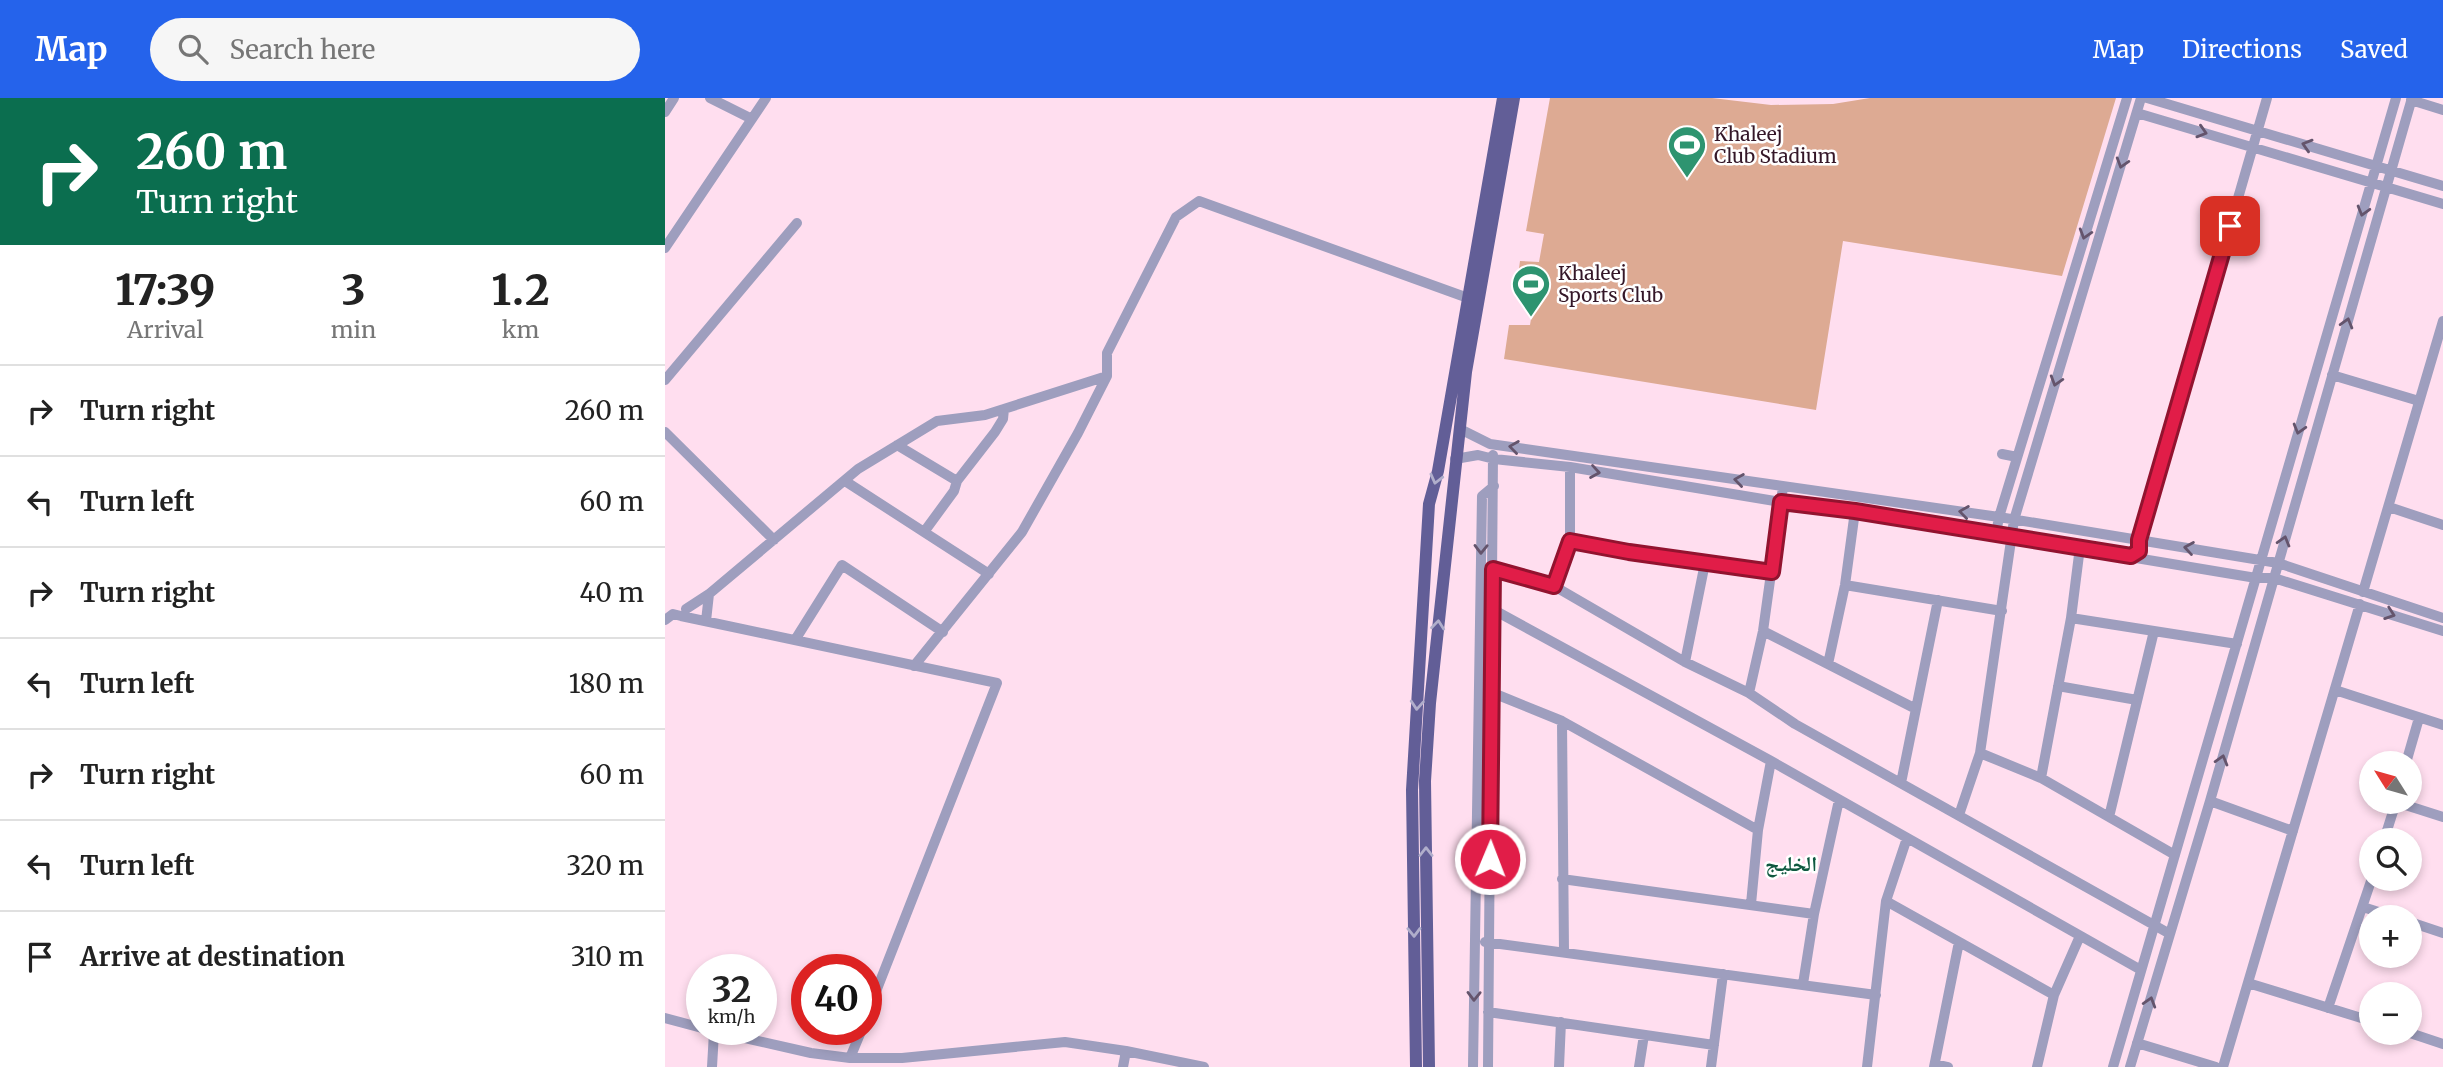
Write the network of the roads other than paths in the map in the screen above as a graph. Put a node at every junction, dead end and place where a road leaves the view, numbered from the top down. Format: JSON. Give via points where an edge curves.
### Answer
{"nodes":[{"id":1,"x":674,"y":98,"type":"edge"},
{"id":2,"x":710,"y":98,"type":"edge"},
{"id":3,"x":766,"y":98,"type":"edge"},
{"id":4,"x":1503,"y":98,"type":"edge"},
{"id":5,"x":1514,"y":98,"type":"edge"},
{"id":6,"x":1525,"y":98,"type":"edge"},
{"id":7,"x":2127,"y":98,"type":"edge"},
{"id":8,"x":2141,"y":98,"type":"edge"},
{"id":9,"x":2147,"y":98,"type":"edge"},
{"id":10,"x":2267,"y":98,"type":"edge"},
{"id":11,"x":2396,"y":98,"type":"edge"},
{"id":12,"x":2409,"y":101,"type":"edge"},
{"id":13,"x":2443,"y":110,"type":"edge"},
{"id":14,"x":665,"y":112,"type":"edge"},
{"id":15,"x":2137,"y":113,"type":"junction"},
{"id":16,"x":1510,"y":116,"type":"junction"},
{"id":17,"x":752,"y":119,"type":"junction"},
{"id":18,"x":2257,"y":131,"type":"junction"},
{"id":19,"x":2252,"y":147,"type":"junction"},
{"id":20,"x":2376,"y":166,"type":"junction"},
{"id":21,"x":2391,"y":170,"type":"junction"},
{"id":22,"x":2371,"y":183,"type":"junction"},
{"id":23,"x":2443,"y":186,"type":"edge"},
{"id":24,"x":2386,"y":187,"type":"junction"},
{"id":25,"x":2443,"y":204,"type":"edge"},
{"id":26,"x":797,"y":223,"type":"dead end"},
{"id":27,"x":665,"y":248,"type":"edge"},
{"id":28,"x":1468,"y":298,"type":"junction"},
{"id":29,"x":2443,"y":321,"type":"edge"},
{"id":30,"x":2332,"y":375,"type":"junction"},
{"id":31,"x":1107,"y":376,"type":"junction"},
{"id":32,"x":665,"y":380,"type":"edge"},
{"id":33,"x":2419,"y":401,"type":"junction"},
{"id":34,"x":1004,"y":409,"type":"junction"},
{"id":35,"x":1460,"y":429,"type":"junction"},
{"id":36,"x":665,"y":432,"type":"edge"},
{"id":37,"x":1490,"y":444,"type":"junction"},
{"id":38,"x":897,"y":445,"type":"junction"},
{"id":39,"x":2001,"y":454,"type":"dead end"},
{"id":40,"x":2017,"y":457,"type":"junction"},
{"id":41,"x":1455,"y":459,"type":"junction"},
{"id":42,"x":1495,"y":459,"type":"junction"},
{"id":43,"x":1570,"y":467,"type":"junction"},
{"id":44,"x":845,"y":481,"type":"junction"},
{"id":45,"x":957,"y":481,"type":"junction"},
{"id":46,"x":1494,"y":486,"type":"junction"},
{"id":47,"x":1783,"y":486,"type":"junction"},
{"id":48,"x":1781,"y":502,"type":"junction"},
{"id":49,"x":2389,"y":507,"type":"junction"},
{"id":50,"x":1855,"y":511,"type":"junction"},
{"id":51,"x":1999,"y":517,"type":"junction"},
{"id":52,"x":2014,"y":520,"type":"junction"},
{"id":53,"x":2443,"y":525,"type":"edge"},
{"id":54,"x":924,"y":532,"type":"junction"},
{"id":55,"x":1996,"y":534,"type":"junction"},
{"id":56,"x":2012,"y":537,"type":"junction"},
{"id":57,"x":774,"y":540,"type":"junction"},
{"id":58,"x":2139,"y":540,"type":"junction"},
{"id":59,"x":1570,"y":541,"type":"junction"},
{"id":60,"x":2080,"y":547,"type":"junction"},
{"id":61,"x":2131,"y":556,"type":"junction"},
{"id":62,"x":2261,"y":560,"type":"junction"},
{"id":63,"x":1705,"y":563,"type":"junction"},
{"id":64,"x":2278,"y":563,"type":"junction"},
{"id":65,"x":1493,"y":569,"type":"junction"},
{"id":66,"x":1772,"y":572,"type":"junction"},
{"id":67,"x":989,"y":574,"type":"junction"},
{"id":68,"x":2256,"y":578,"type":"junction"},
{"id":69,"x":2274,"y":578,"type":"junction"},
{"id":70,"x":1845,"y":585,"type":"junction"},
{"id":71,"x":1554,"y":586,"type":"junction"},
{"id":72,"x":2364,"y":593,"type":"junction"},
{"id":73,"x":709,"y":594,"type":"junction"},
{"id":74,"x":1938,"y":600,"type":"junction"},
{"id":75,"x":2360,"y":604,"type":"junction"},
{"id":76,"x":686,"y":609,"type":"dead end"},
{"id":77,"x":1492,"y":609,"type":"junction"},
{"id":78,"x":2002,"y":611,"type":"junction"},
{"id":79,"x":2071,"y":618,"type":"junction"},
{"id":80,"x":2443,"y":618,"type":"edge"},
{"id":81,"x":665,"y":620,"type":"edge"},
{"id":82,"x":706,"y":621,"type":"junction"},
{"id":83,"x":1763,"y":631,"type":"junction"},
{"id":84,"x":2154,"y":631,"type":"junction"},
{"id":85,"x":2443,"y":631,"type":"edge"},
{"id":86,"x":943,"y":632,"type":"junction"},
{"id":87,"x":795,"y":640,"type":"junction"},
{"id":88,"x":2237,"y":644,"type":"junction"},
{"id":89,"x":1685,"y":662,"type":"junction"},
{"id":90,"x":1828,"y":664,"type":"junction"},
{"id":91,"x":914,"y":666,"type":"junction"},
{"id":92,"x":2058,"y":686,"type":"junction"},
{"id":93,"x":2335,"y":690,"type":"junction"},
{"id":94,"x":1493,"y":693,"type":"junction"},
{"id":95,"x":1749,"y":693,"type":"junction"},
{"id":96,"x":2137,"y":700,"type":"junction"},
{"id":97,"x":1916,"y":709,"type":"junction"},
{"id":98,"x":2419,"y":718,"type":"junction"},
{"id":99,"x":1562,"y":721,"type":"junction"},
{"id":100,"x":2443,"y":725,"type":"edge"},
{"id":101,"x":2409,"y":751,"type":"edge"},
{"id":102,"x":1980,"y":753,"type":"junction"},
{"id":103,"x":1771,"y":761,"type":"junction"},
{"id":104,"x":2041,"y":778,"type":"junction"},
{"id":105,"x":1901,"y":783,"type":"junction"},
{"id":106,"x":1839,"y":800,"type":"junction"},
{"id":107,"x":2210,"y":802,"type":"junction"},
{"id":108,"x":2422,"y":810,"type":"edge"},
{"id":109,"x":1959,"y":815,"type":"junction"},
{"id":110,"x":2109,"y":817,"type":"junction"},
{"id":111,"x":2443,"y":817,"type":"edge"},
{"id":112,"x":1758,"y":830,"type":"junction"},
{"id":113,"x":2293,"y":831,"type":"junction"},
{"id":114,"x":1907,"y":838,"type":"junction"},
{"id":115,"x":2175,"y":855,"type":"junction"},
{"id":116,"x":1562,"y":879,"type":"junction"},
{"id":117,"x":1886,"y":901,"type":"junction"},
{"id":118,"x":1751,"y":904,"type":"junction"},
{"id":119,"x":1814,"y":914,"type":"junction"},
{"id":120,"x":2359,"y":919,"type":"edge"},
{"id":121,"x":2154,"y":925,"type":"junction"},
{"id":122,"x":2422,"y":926,"type":"edge"},
{"id":123,"x":2443,"y":933,"type":"edge"},
{"id":124,"x":2170,"y":934,"type":"junction"},
{"id":125,"x":2080,"y":936,"type":"junction"},
{"id":126,"x":1475,"y":942,"type":"junction"},
{"id":127,"x":1489,"y":942,"type":"junction"},
{"id":128,"x":1959,"y":942,"type":"junction"},
{"id":129,"x":1564,"y":952,"type":"junction"},
{"id":130,"x":2141,"y":970,"type":"junction"},
{"id":131,"x":1723,"y":974,"type":"junction"},
{"id":132,"x":882,"y":976,"type":"edge"},
{"id":133,"x":2248,"y":983,"type":"junction"},
{"id":134,"x":1803,"y":984,"type":"junction"},
{"id":135,"x":1876,"y":995,"type":"junction"},
{"id":136,"x":2054,"y":995,"type":"junction"},
{"id":137,"x":2328,"y":1008,"type":"junction"},
{"id":138,"x":1488,"y":1012,"type":"junction"},
{"id":139,"x":2359,"y":1017,"type":"edge"},
{"id":140,"x":665,"y":1018,"type":"edge"},
{"id":141,"x":1561,"y":1022,"type":"junction"},
{"id":142,"x":686,"y":1024,"type":"edge"},
{"id":143,"x":1644,"y":1035,"type":"junction"},
{"id":144,"x":2422,"y":1037,"type":"edge"},
{"id":145,"x":2137,"y":1043,"type":"junction"},
{"id":146,"x":2443,"y":1044,"type":"edge"},
{"id":147,"x":709,"y":1045,"type":"edge"},
{"id":148,"x":775,"y":1045,"type":"edge"},
{"id":149,"x":855,"y":1045,"type":"edge"},
{"id":150,"x":1714,"y":1045,"type":"junction"},
{"id":151,"x":1126,"y":1051,"type":"junction"},
{"id":152,"x":850,"y":1058,"type":"junction"},
{"id":153,"x":1935,"y":1066,"type":"edge"},
{"id":154,"x":712,"y":1067,"type":"edge"},
{"id":155,"x":1123,"y":1067,"type":"edge"},
{"id":156,"x":1201,"y":1067,"type":"edge"},
{"id":157,"x":1416,"y":1067,"type":"edge"},
{"id":158,"x":1429,"y":1067,"type":"edge"},
{"id":159,"x":1473,"y":1067,"type":"edge"},
{"id":160,"x":1488,"y":1067,"type":"edge"},
{"id":161,"x":1559,"y":1067,"type":"edge"},
{"id":162,"x":1640,"y":1067,"type":"edge"},
{"id":163,"x":1711,"y":1067,"type":"edge"},
{"id":164,"x":1867,"y":1067,"type":"edge"},
{"id":165,"x":1948,"y":1067,"type":"edge"},
{"id":166,"x":2037,"y":1067,"type":"edge"},
{"id":167,"x":2113,"y":1067,"type":"edge"},
{"id":168,"x":2130,"y":1067,"type":"edge"},
{"id":169,"x":2216,"y":1067,"type":"edge"},
{"id":170,"x":2223,"y":1067,"type":"edge"}],
"edges":[{"from":1,"to":14,"type":"street"},
{"from":2,"to":17,"type":"street"},
{"from":3,"to":17,"type":"street"},
{"from":4,"to":28,"type":"main road"},
{"from":5,"to":16,"type":"main road"},
{"from":6,"to":16,"type":"main road"},
{"from":7,"to":40,"type":"street","one_way":true},
{"from":8,"to":15,"type":"street"},
{"from":9,"to":18,"type":"street"},
{"from":10,"to":18,"type":"street"},
{"from":11,"to":20,"type":"street"},
{"from":12,"to":13,"type":"street"},
{"from":12,"to":21,"type":"street"},
{"from":15,"to":19,"type":"street","one_way":true},
{"from":15,"to":52,"type":"street","one_way":true},
{"from":16,"to":35,"type":"main road","via":[[1476,306]]},
{"from":17,"to":27,"type":"street"},
{"from":18,"to":19,"type":"street"},
{"from":20,"to":18,"type":"street","one_way":true},
{"from":19,"to":22,"type":"street"},
{"from":19,"to":58,"type":"street"},
{"from":20,"to":21,"type":"street"},
{"from":20,"to":22,"type":"street"},
{"from":21,"to":23,"type":"street"},
{"from":21,"to":24,"type":"street"},
{"from":22,"to":24,"type":"street"},
{"from":22,"to":62,"type":"street","one_way":true},
{"from":24,"to":25,"type":"street"},
{"from":30,"to":24,"type":"street","one_way":true},
{"from":26,"to":32,"type":"street"},
{"from":28,"to":31,"type":"street","via":[[1199,201],[1176,217],[1107,353]]},
{"from":28,"to":157,"type":"main road","one_way":true,"via":[[1429,504],[1412,790]]},
{"from":29,"to":33,"type":"street"},
{"from":30,"to":33,"type":"street"},
{"from":64,"to":30,"type":"street","one_way":true},
{"from":31,"to":34,"type":"street"},
{"from":31,"to":67,"type":"street","via":[[1022,532]]},
{"from":33,"to":49,"type":"street"},
{"from":34,"to":38,"type":"street","via":[[937,421]]},
{"from":34,"to":45,"type":"street","via":[[995,432]]},
{"from":35,"to":37,"type":"street"},
{"from":35,"to":41,"type":"main road"},
{"from":36,"to":57,"type":"street"},
{"from":37,"to":42,"type":"street"},
{"from":47,"to":37,"type":"street","one_way":true},
{"from":38,"to":44,"type":"street"},
{"from":38,"to":45,"type":"street"},
{"from":39,"to":40,"type":"street"},
{"from":40,"to":51,"type":"street"},
{"from":41,"to":42,"type":"street","via":[[1478,455]]},
{"from":158,"to":41,"type":"main road","one_way":true,"via":[[1425,781]]},
{"from":42,"to":43,"type":"street"},
{"from":42,"to":46,"type":"street"},
{"from":43,"to":48,"type":"street","one_way":true},
{"from":43,"to":59,"type":"street"},
{"from":44,"to":54,"type":"street"},
{"from":44,"to":57,"type":"street"},
{"from":45,"to":54,"type":"street"},
{"from":46,"to":65,"type":"street"},
{"from":46,"to":126,"type":"street","one_way":true,"via":[[1482,496]]},
{"from":47,"to":48,"type":"street"},
{"from":51,"to":47,"type":"street","one_way":true},
{"from":48,"to":50,"type":"street"},
{"from":48,"to":66,"type":"street"},
{"from":49,"to":53,"type":"street"},
{"from":49,"to":72,"type":"street"},
{"from":50,"to":55,"type":"street"},
{"from":50,"to":70,"type":"street"},
{"from":51,"to":52,"type":"street"},
{"from":51,"to":55,"type":"street"},
{"from":52,"to":56,"type":"street"},
{"from":52,"to":58,"type":"street"},
{"from":54,"to":67,"type":"street"},
{"from":55,"to":56,"type":"street"},
{"from":56,"to":60,"type":"street"},
{"from":56,"to":78,"type":"street"},
{"from":57,"to":73,"type":"street"},
{"from":58,"to":61,"type":"street","via":[[2139,551]]},
{"from":62,"to":58,"type":"street","one_way":true},
{"from":59,"to":63,"type":"street"},
{"from":59,"to":71,"type":"street"},
{"from":60,"to":61,"type":"street"},
{"from":60,"to":79,"type":"street"},
{"from":61,"to":68,"type":"street"},
{"from":62,"to":64,"type":"street"},
{"from":62,"to":68,"type":"street"},
{"from":63,"to":66,"type":"street"},
{"from":63,"to":89,"type":"street"},
{"from":64,"to":69,"type":"street"},
{"from":64,"to":72,"type":"street"},
{"from":65,"to":71,"type":"street"},
{"from":65,"to":77,"type":"street"},
{"from":66,"to":83,"type":"street"},
{"from":67,"to":86,"type":"street"},
{"from":68,"to":69,"type":"street"},
{"from":68,"to":88,"type":"street"},
{"from":69,"to":75,"type":"street"},
{"from":107,"to":69,"type":"street","one_way":true},
{"from":70,"to":74,"type":"street"},
{"from":70,"to":90,"type":"street"},
{"from":71,"to":89,"type":"street"},
{"from":72,"to":80,"type":"street"},
{"from":73,"to":76,"type":"street"},
{"from":73,"to":82,"type":"street"},
{"from":74,"to":78,"type":"street"},
{"from":74,"to":97,"type":"street"},
{"from":75,"to":85,"type":"street","one_way":true},
{"from":75,"to":93,"type":"street"},
{"from":77,"to":94,"type":"street"},
{"from":77,"to":103,"type":"street"},
{"from":78,"to":102,"type":"street"},
{"from":79,"to":84,"type":"street"},
{"from":79,"to":92,"type":"street"},
{"from":81,"to":82,"type":"street","via":[[673,614]]},
{"from":82,"to":87,"type":"street"},
{"from":83,"to":90,"type":"street"},
{"from":83,"to":95,"type":"street"},
{"from":84,"to":88,"type":"street"},
{"from":84,"to":96,"type":"street"},
{"from":86,"to":87,"type":"street","via":[[842,565]]},
{"from":86,"to":91,"type":"street"},
{"from":87,"to":91,"type":"street"},
{"from":88,"to":115,"type":"street"},
{"from":89,"to":95,"type":"street"},
{"from":90,"to":97,"type":"street"},
{"from":91,"to":132,"type":"street","via":[[997,683]]},
{"from":92,"to":96,"type":"street"},
{"from":92,"to":104,"type":"street"},
{"from":93,"to":98,"type":"street"},
{"from":93,"to":113,"type":"street"},
{"from":94,"to":99,"type":"street"},
{"from":94,"to":127,"type":"street"},
{"from":95,"to":105,"type":"street"},
{"from":96,"to":110,"type":"street"},
{"from":97,"to":105,"type":"street"},
{"from":98,"to":100,"type":"street"},
{"from":98,"to":101,"type":"street"},
{"from":99,"to":112,"type":"street"},
{"from":99,"to":116,"type":"street"},
{"from":102,"to":104,"type":"street"},
{"from":102,"to":109,"type":"street"},
{"from":103,"to":106,"type":"street"},
{"from":103,"to":112,"type":"street"},
{"from":104,"to":110,"type":"street"},
{"from":105,"to":109,"type":"street"},
{"from":106,"to":114,"type":"street"},
{"from":106,"to":119,"type":"street"},
{"from":107,"to":113,"type":"street"},
{"from":107,"to":124,"type":"street"},
{"from":108,"to":111,"type":"street"},
{"from":109,"to":121,"type":"street"},
{"from":110,"to":115,"type":"street"},
{"from":112,"to":118,"type":"street"},
{"from":113,"to":133,"type":"street"},
{"from":114,"to":117,"type":"street"},
{"from":114,"to":125,"type":"street"},
{"from":115,"to":121,"type":"street"},
{"from":116,"to":118,"type":"street"},
{"from":116,"to":129,"type":"street"},
{"from":117,"to":128,"type":"street"},
{"from":117,"to":135,"type":"street"},
{"from":118,"to":119,"type":"street"},
{"from":119,"to":134,"type":"street"},
{"from":120,"to":137,"type":"street"},
{"from":121,"to":124,"type":"street"},
{"from":121,"to":130,"type":"street"},
{"from":122,"to":123,"type":"street"},
{"from":145,"to":124,"type":"street","one_way":true},
{"from":125,"to":130,"type":"street"},
{"from":125,"to":136,"type":"street"},
{"from":126,"to":127,"type":"street"},
{"from":126,"to":159,"type":"street","one_way":true},
{"from":127,"to":129,"type":"street"},
{"from":127,"to":138,"type":"street"},
{"from":128,"to":136,"type":"street"},
{"from":128,"to":153,"type":"street"},
{"from":129,"to":131,"type":"street"},
{"from":130,"to":167,"type":"street"},
{"from":131,"to":134,"type":"street"},
{"from":131,"to":150,"type":"street"},
{"from":133,"to":137,"type":"street"},
{"from":133,"to":170,"type":"street"},
{"from":134,"to":135,"type":"street"},
{"from":135,"to":164,"type":"street"},
{"from":136,"to":166,"type":"street"},
{"from":137,"to":139,"type":"street"},
{"from":138,"to":141,"type":"street"},
{"from":138,"to":160,"type":"street"},
{"from":140,"to":142,"type":"street"},
{"from":141,"to":143,"type":"street"},
{"from":141,"to":161,"type":"street"},
{"from":143,"to":150,"type":"street"},
{"from":143,"to":162,"type":"street"},
{"from":144,"to":146,"type":"street"},
{"from":145,"to":168,"type":"street"},
{"from":145,"to":169,"type":"street"},
{"from":147,"to":154,"type":"street"},
{"from":148,"to":152,"type":"street"},
{"from":149,"to":152,"type":"street"},
{"from":150,"to":163,"type":"street"},
{"from":151,"to":152,"type":"street","via":[[1065,1042],[902,1058]]},
{"from":151,"to":155,"type":"street"},
{"from":151,"to":156,"type":"street"},
{"from":153,"to":165,"type":"street"}]}
